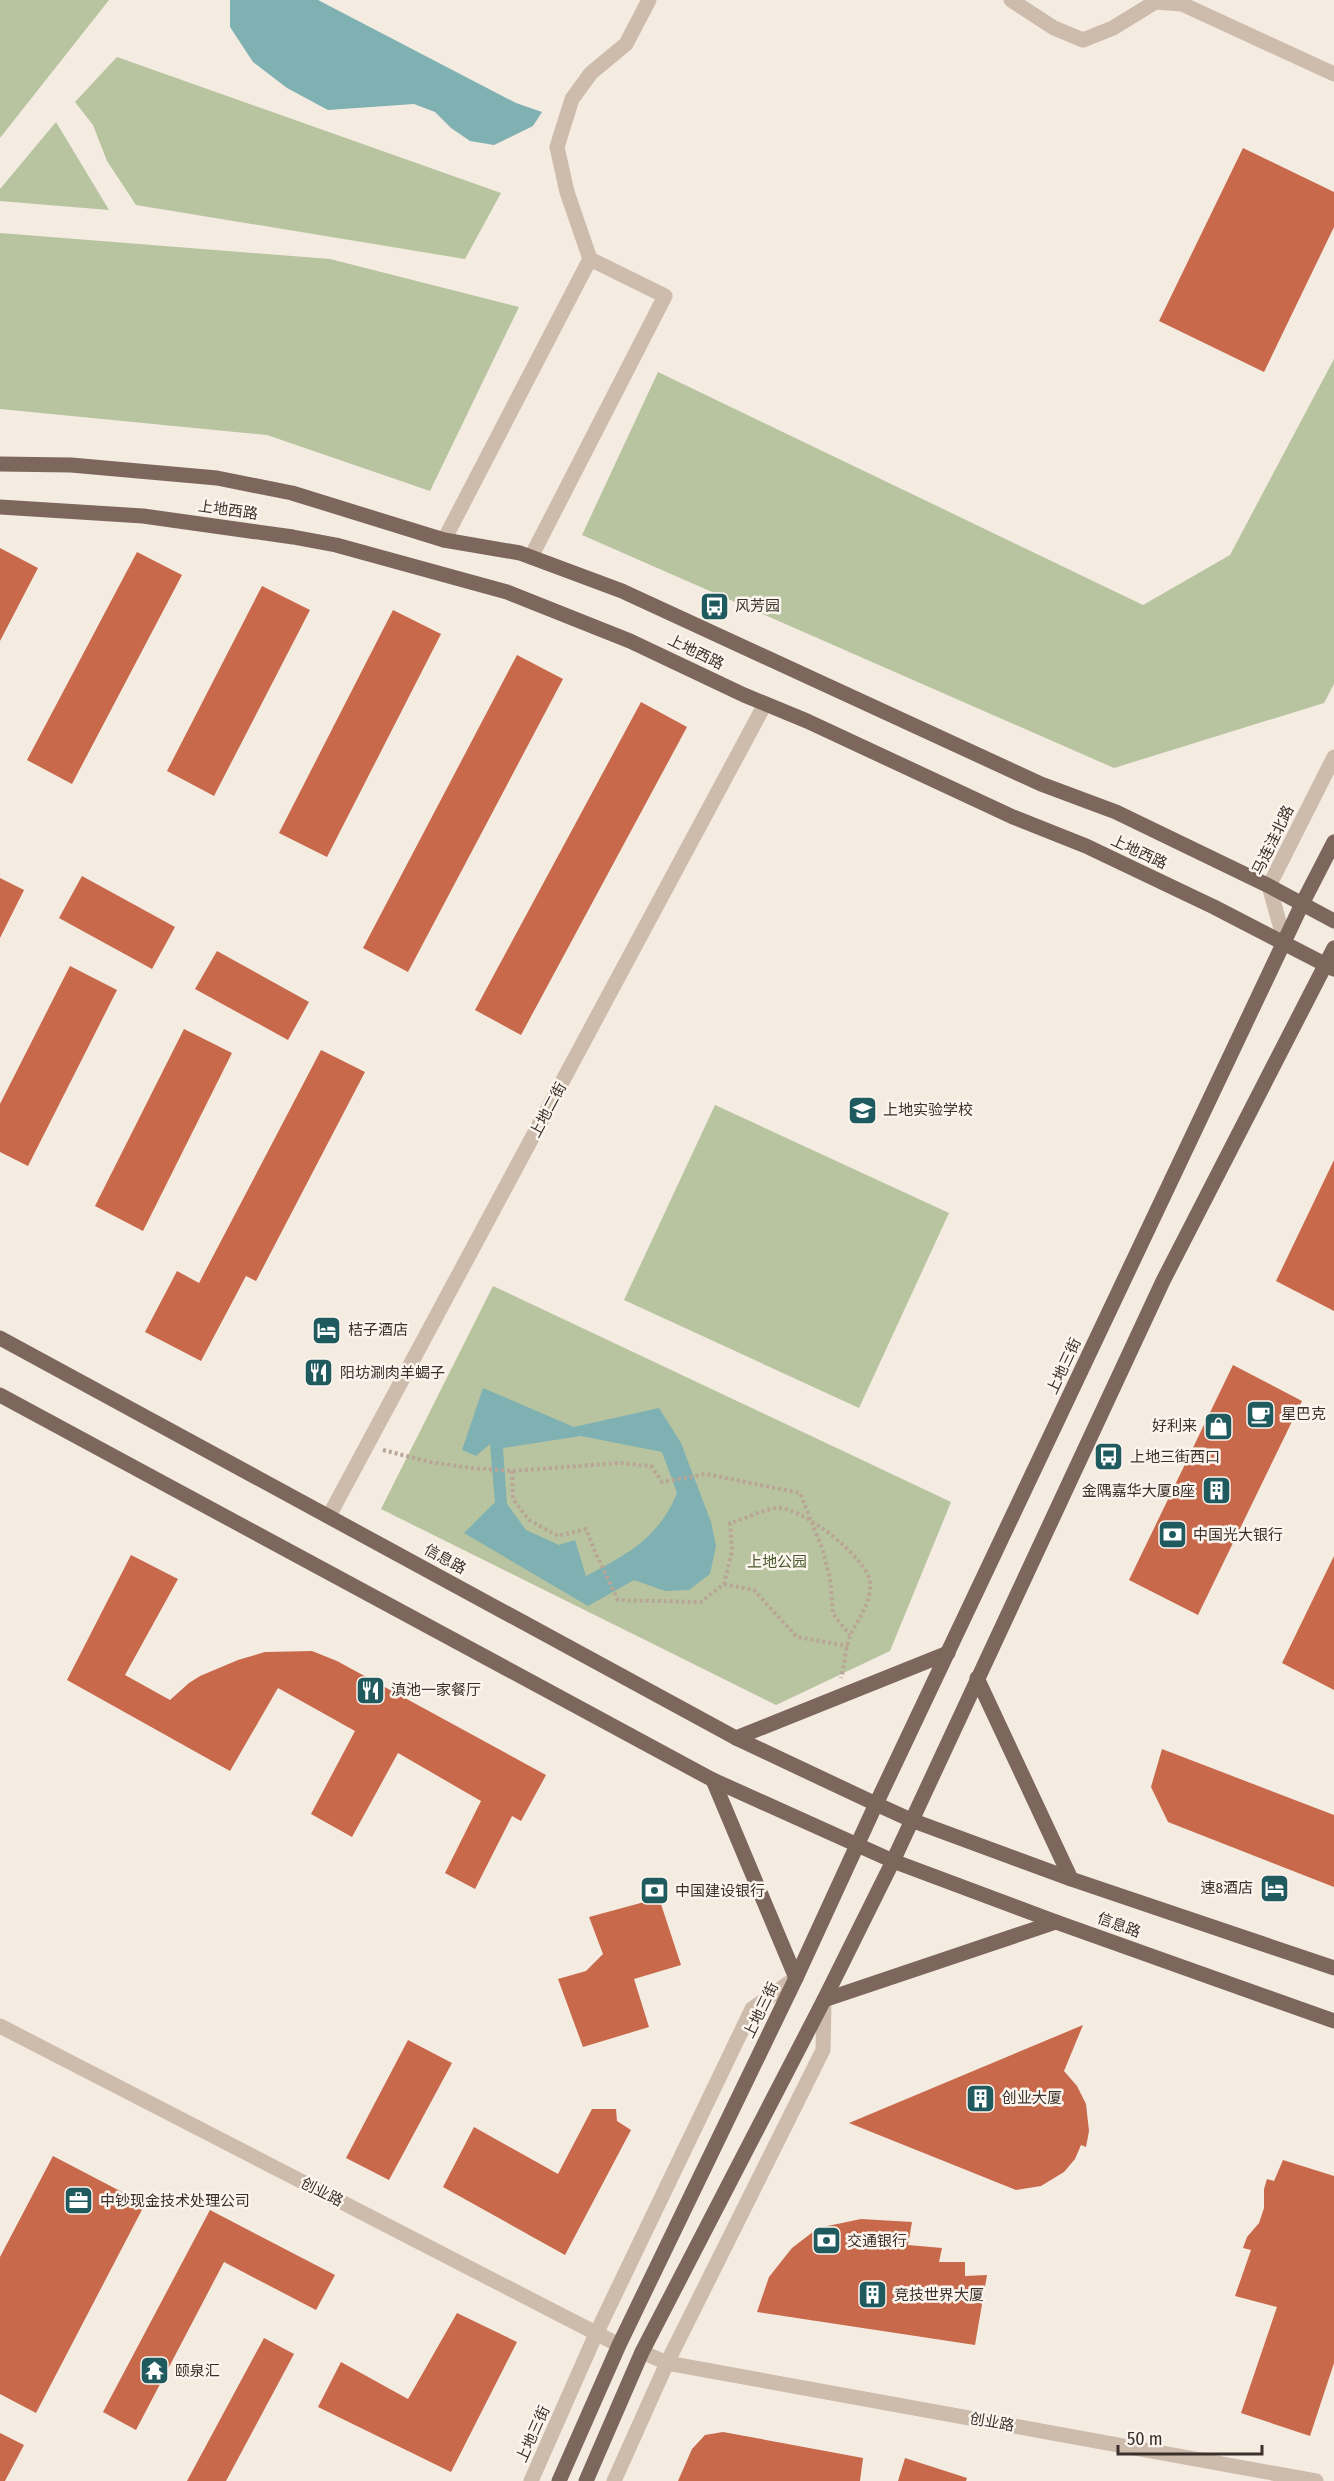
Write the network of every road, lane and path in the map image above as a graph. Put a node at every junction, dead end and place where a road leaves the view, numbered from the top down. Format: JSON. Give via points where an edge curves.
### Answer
{"nodes":[{"id":1,"x":649,"y":0,"type":"edge"},
{"id":2,"x":1011,"y":0,"type":"edge"},
{"id":3,"x":1334,"y":74,"type":"edge"},
{"id":4,"x":590,"y":260,"type":"junction"},
{"id":5,"x":0,"y":464,"type":"edge"},
{"id":6,"x":0,"y":507,"type":"edge"},
{"id":7,"x":444,"y":540,"type":"junction"},
{"id":8,"x":531,"y":558,"type":"junction"},
{"id":9,"x":765,"y":704,"type":"junction"},
{"id":10,"x":1334,"y":757,"type":"edge"},
{"id":11,"x":1334,"y":842,"type":"edge"},
{"id":12,"x":1269,"y":886,"type":"junction"},
{"id":13,"x":1302,"y":904,"type":"junction"},
{"id":14,"x":1334,"y":921,"type":"edge"},
{"id":15,"x":1285,"y":943,"type":"junction"},
{"id":16,"x":1334,"y":948,"type":"edge"},
{"id":17,"x":1330,"y":967,"type":"edge"},
{"id":18,"x":0,"y":1338,"type":"edge"},
{"id":19,"x":0,"y":1395,"type":"edge"},
{"id":20,"x":368,"y":1446,"type":"junction"},
{"id":21,"x":512,"y":1471,"type":"junction"},
{"id":22,"x":329,"y":1516,"type":"junction"},
{"id":23,"x":811,"y":1521,"type":"junction"},
{"id":24,"x":724,"y":1584,"type":"junction"},
{"id":25,"x":850,"y":1635,"type":"junction"},
{"id":26,"x":848,"y":1646,"type":"junction"},
{"id":27,"x":948,"y":1653,"type":"junction"},
{"id":28,"x":977,"y":1678,"type":"junction"},
{"id":29,"x":836,"y":1698,"type":"junction"},
{"id":30,"x":736,"y":1738,"type":"junction"},
{"id":31,"x":714,"y":1780,"type":"junction"},
{"id":32,"x":876,"y":1804,"type":"junction"},
{"id":33,"x":911,"y":1820,"type":"junction"},
{"id":34,"x":858,"y":1845,"type":"junction"},
{"id":35,"x":893,"y":1861,"type":"junction"},
{"id":36,"x":1071,"y":1879,"type":"junction"},
{"id":37,"x":1056,"y":1922,"type":"junction"},
{"id":38,"x":1334,"y":1968,"type":"edge"},
{"id":39,"x":796,"y":1977,"type":"junction"},
{"id":40,"x":825,"y":2000,"type":"junction"},
{"id":41,"x":1334,"y":2021,"type":"edge"},
{"id":42,"x":0,"y":2026,"type":"edge"},
{"id":43,"x":596,"y":2334,"type":"junction"},
{"id":44,"x":619,"y":2345,"type":"junction"},
{"id":45,"x":642,"y":2352,"type":"junction"},
{"id":46,"x":667,"y":2363,"type":"junction"},
{"id":47,"x":531,"y":2481,"type":"edge"},
{"id":48,"x":559,"y":2481,"type":"edge"},
{"id":49,"x":586,"y":2481,"type":"edge"},
{"id":50,"x":614,"y":2481,"type":"edge"},
{"id":51,"x":1316,"y":2481,"type":"edge"}],
"edges":[{"from":1,"to":4,"type":"street","via":[[626,44],[591,73],[572,99],[557,147],[567,192]]},
{"from":2,"to":3,"type":"street","via":[[1054,28],[1083,40],[1113,28],[1155,2],[1182,4]]},
{"from":4,"to":7,"type":"street"},
{"from":4,"to":8,"type":"street","via":[[665,297]]},
{"from":5,"to":7,"type":"main road","name":"上地西路","via":[[71,465],[217,478],[292,493]]},
{"from":6,"to":9,"type":"main road","name":"上地西路","via":[[143,516],[336,545],[507,592],[630,641]]},
{"from":7,"to":8,"type":"main road","name":"上地西路"},
{"from":8,"to":12,"type":"main road","name":"上地西路","via":[[622,591],[1041,784],[1116,812]]},
{"from":9,"to":15,"type":"main road","name":"上地西路","via":[[1013,817],[1086,846]]},
{"from":9,"to":20,"type":"street","name":"上地二街"},
{"from":10,"to":12,"type":"street","name":"马连洼北路"},
{"from":11,"to":13,"type":"main road"},
{"from":12,"to":13,"type":"main road","name":"上地西路"},
{"from":12,"to":15,"type":"street","name":"马连洼北路"},
{"from":13,"to":14,"type":"main road","name":"上地西路"},
{"from":13,"to":15,"type":"main road","name":"上地三街"},
{"from":15,"to":17,"type":"main road","name":"上地西路"},
{"from":15,"to":27,"type":"main road","name":"上地三街"},
{"from":16,"to":17,"type":"main road"},
{"from":17,"to":28,"type":"main road","via":[[1163,1281]]},
{"from":18,"to":22,"type":"main road","name":"信息路"},
{"from":19,"to":31,"type":"main road"},
{"from":20,"to":21,"type":"path","via":[[430,1462]]},
{"from":20,"to":22,"type":"street","name":"上地二街"},
{"from":21,"to":23,"type":"path","via":[[618,1463],[651,1466],[662,1482],[706,1474],[800,1494]]},
{"from":21,"to":24,"type":"path","via":[[513,1499],[529,1520],[558,1536],[586,1529],[618,1600],[700,1602]]},
{"from":22,"to":30,"type":"main road","name":"信息路"},
{"from":23,"to":24,"type":"path","via":[[780,1508],[730,1523],[732,1552]]},
{"from":23,"to":25,"type":"path","via":[[830,1578],[833,1614]]},
{"from":23,"to":25,"type":"path","via":[[857,1558],[871,1582],[866,1611]]},
{"from":24,"to":26,"type":"path","via":[[754,1590],[797,1637]]},
{"from":25,"to":26,"type":"path"},
{"from":26,"to":29,"type":"path"},
{"from":27,"to":29,"type":"main road"},
{"from":27,"to":32,"type":"main road","name":"上地三街"},
{"from":28,"to":33,"type":"main road"},
{"from":28,"to":36,"type":"main road"},
{"from":29,"to":30,"type":"main road"},
{"from":30,"to":32,"type":"main road","name":"信息路"},
{"from":31,"to":34,"type":"main road","name":"信息路"},
{"from":31,"to":39,"type":"main road"},
{"from":32,"to":33,"type":"main road","name":"信息路"},
{"from":32,"to":34,"type":"main road","name":"上地三街"},
{"from":33,"to":35,"type":"main road"},
{"from":33,"to":36,"type":"main road","name":"信息路"},
{"from":34,"to":35,"type":"main road","name":"信息路"},
{"from":34,"to":39,"type":"main road","name":"上地三街"},
{"from":35,"to":37,"type":"main road","name":"信息路"},
{"from":35,"to":40,"type":"main road"},
{"from":36,"to":38,"type":"main road","name":"信息路"},
{"from":37,"to":40,"type":"main road"},
{"from":37,"to":41,"type":"main road","name":"信息路"},
{"from":39,"to":43,"type":"street","name":"上地三街","via":[[752,2009]]},
{"from":39,"to":44,"type":"main road","name":"上地三街"},
{"from":40,"to":45,"type":"main road"},
{"from":40,"to":46,"type":"street","via":[[823,2050]]},
{"from":42,"to":43,"type":"street","name":"创业路"},
{"from":43,"to":44,"type":"street","name":"创业路"},
{"from":43,"to":47,"type":"street","name":"上地三街"},
{"from":44,"to":48,"type":"main road","name":"上地三街"},
{"from":45,"to":46,"type":"street","name":"创业路"},
{"from":45,"to":49,"type":"main road"},
{"from":46,"to":50,"type":"street"},
{"from":46,"to":51,"type":"street","name":"创业路"}]}
